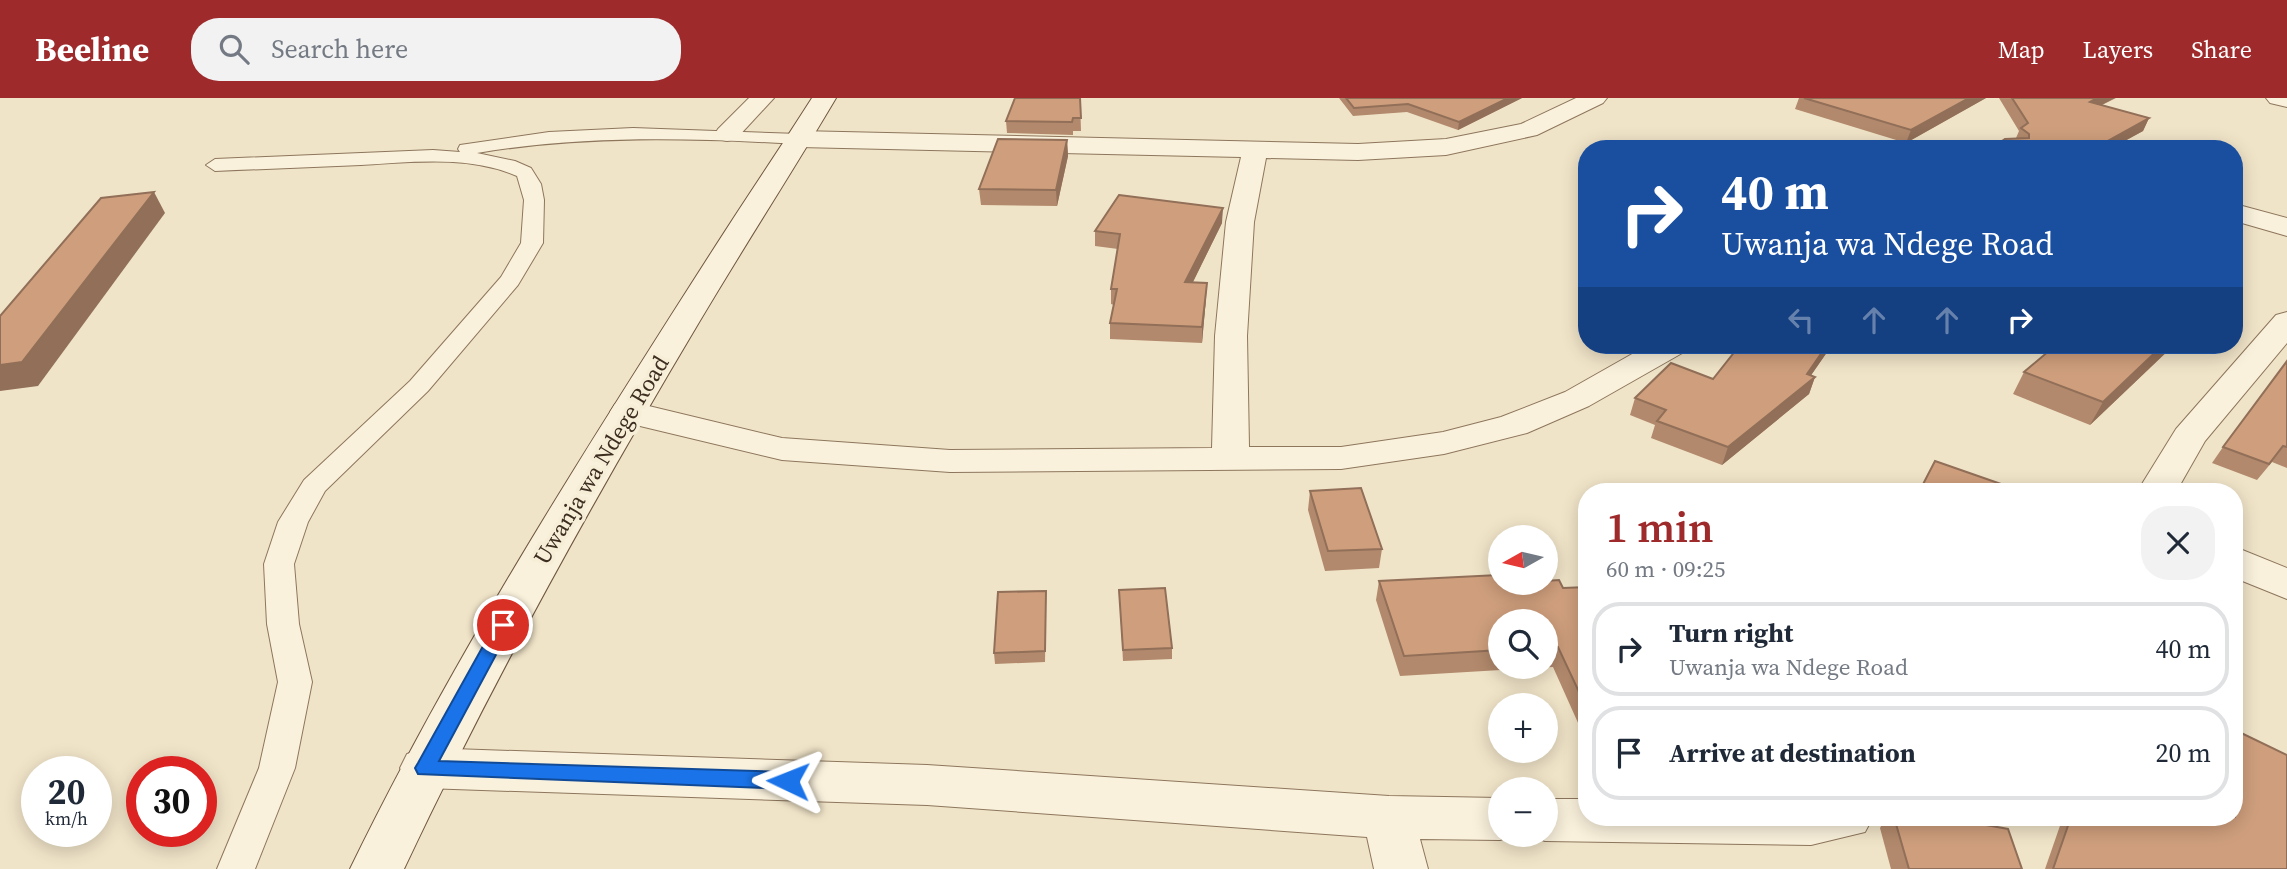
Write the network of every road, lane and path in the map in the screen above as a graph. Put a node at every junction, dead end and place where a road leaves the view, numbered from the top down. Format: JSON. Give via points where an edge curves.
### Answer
{"nodes":[{"id":1,"x":762,"y":98,"type":"edge"},
{"id":2,"x":824,"y":98,"type":"edge"},
{"id":3,"x":1595,"y":98,"type":"edge"},
{"id":4,"x":2278,"y":98,"type":"edge"},
{"id":5,"x":2287,"y":100,"type":"edge"},
{"id":6,"x":727,"y":134,"type":"junction"},
{"id":7,"x":799,"y":139,"type":"junction"},
{"id":8,"x":1255,"y":149,"type":"junction"},
{"id":9,"x":433,"y":156,"type":"junction"},
{"id":10,"x":215,"y":165,"type":"dead end"},
{"id":11,"x":2243,"y":214,"type":"edge"},
{"id":12,"x":2287,"y":226,"type":"edge"},
{"id":13,"x":2287,"y":322,"type":"edge"},
{"id":14,"x":1656,"y":354,"type":"edge"},
{"id":15,"x":628,"y":411,"type":"junction"},
{"id":16,"x":1230,"y":460,"type":"junction"},
{"id":17,"x":2161,"y":483,"type":"edge"},
{"id":18,"x":2243,"y":565,"type":"edge"},
{"id":19,"x":2287,"y":585,"type":"edge"},
{"id":20,"x":425,"y":768,"type":"junction"},
{"id":21,"x":1389,"y":817,"type":"junction"},
{"id":22,"x":1488,"y":819,"type":"edge"},
{"id":23,"x":1558,"y":820,"type":"edge"},
{"id":24,"x":1578,"y":820,"type":"edge"},
{"id":25,"x":236,"y":869,"type":"edge"},
{"id":26,"x":377,"y":869,"type":"edge"},
{"id":27,"x":1401,"y":869,"type":"edge"}],
"edges":[{"from":1,"to":6,"type":"street"},
{"from":2,"to":7,"type":"street","name":"Uwanja wa Ndege Road"},
{"from":3,"to":8,"type":"street","via":[[1528,130],[1446,147],[1358,152]]},
{"from":4,"to":5,"type":"street"},
{"from":6,"to":7,"type":"lane"},
{"from":6,"to":9,"type":"lane","via":[[514,142]]},
{"from":7,"to":8,"type":"street"},
{"from":7,"to":15,"type":"street","name":"Uwanja wa Ndege Road"},
{"from":8,"to":16,"type":"street","via":[[1240,222],[1231,336]]},
{"from":9,"to":10,"type":"lane"},
{"from":9,"to":25,"type":"lane","via":[[474,158],[524,172],[534,200],[532,243],[510,280],[419,386],[314,486],[293,522],[279,564],[283,624],[295,682],[277,768]]},
{"from":11,"to":12,"type":"street"},
{"from":13,"to":17,"type":"street","via":[[2189,437]]},
{"from":14,"to":16,"type":"street","via":[[1577,400],[1514,425],[1456,440],[1341,458]]},
{"from":15,"to":16,"type":"street","via":[[794,450],[950,461]]},
{"from":15,"to":20,"type":"street","name":"Uwanja wa Ndege Road"},
{"from":18,"to":19,"type":"street"},
{"from":20,"to":21,"type":"street","via":[[927,785]]},
{"from":20,"to":26,"type":"street","name":"Uwanja wa Ndege Road"},
{"from":21,"to":22,"type":"street"},
{"from":21,"to":27,"type":"street"},
{"from":23,"to":24,"type":"street"}]}
